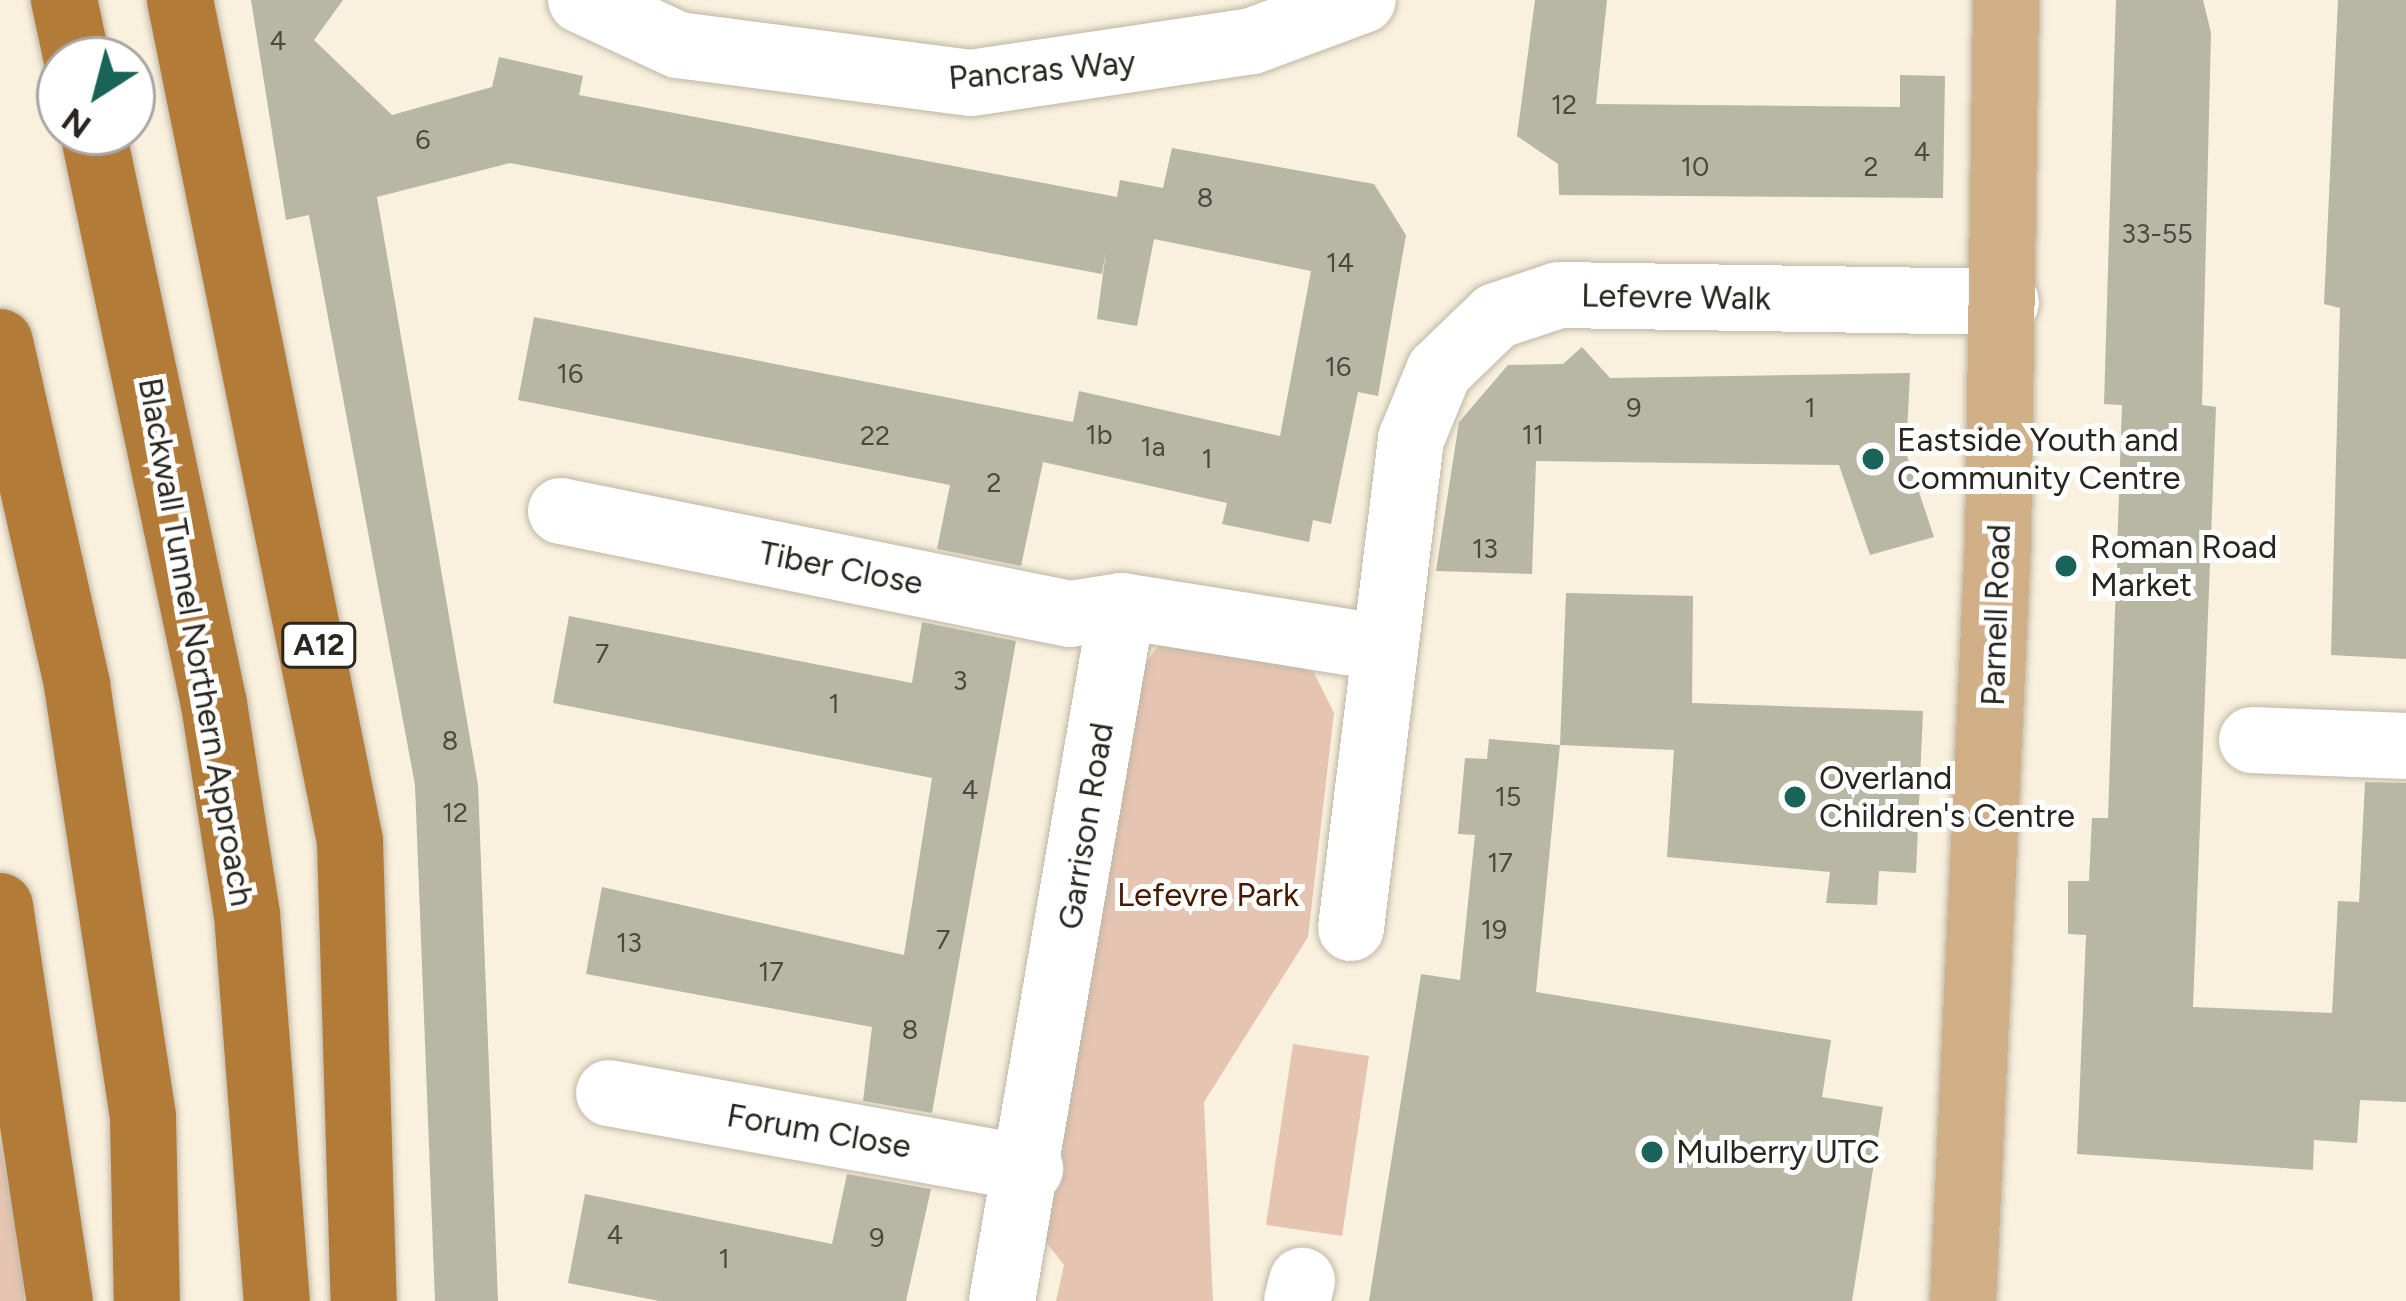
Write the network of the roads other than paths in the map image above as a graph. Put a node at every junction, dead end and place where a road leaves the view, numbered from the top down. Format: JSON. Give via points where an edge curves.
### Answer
{"nodes":[{"id":1,"x":64,"y":0,"type":"edge"},
{"id":2,"x":180,"y":0,"type":"edge"},
{"id":3,"x":581,"y":0,"type":"edge"},
{"id":4,"x":1363,"y":0,"type":"edge"},
{"id":5,"x":2006,"y":0,"type":"edge"},
{"id":6,"x":72,"y":36,"type":"edge"},
{"id":7,"x":98,"y":156,"type":"edge"},
{"id":8,"x":2006,"y":302,"type":"junction"},
{"id":9,"x":0,"y":342,"type":"edge"},
{"id":10,"x":561,"y":512,"type":"dead end"},
{"id":11,"x":1122,"y":606,"type":"junction"},
{"id":12,"x":1378,"y":647,"type":"junction"},
{"id":13,"x":2252,"y":740,"type":"dead end"},
{"id":14,"x":2406,"y":746,"type":"edge"},
{"id":15,"x":0,"y":906,"type":"edge"},
{"id":16,"x":1351,"y":928,"type":"dead end"},
{"id":17,"x":609,"y":1093,"type":"dead end"},
{"id":18,"x":1030,"y":1169,"type":"junction"},
{"id":19,"x":60,"y":1301,"type":"edge"},
{"id":20,"x":147,"y":1301,"type":"edge"},
{"id":21,"x":277,"y":1301,"type":"edge"},
{"id":22,"x":364,"y":1301,"type":"edge"},
{"id":23,"x":1002,"y":1301,"type":"edge"},
{"id":24,"x":1963,"y":1301,"type":"edge"}],
"edges":[{"from":1,"to":6,"type":"highway"},
{"from":2,"to":22,"type":"highway","number":"A12","via":[[350,841]]},
{"from":3,"to":4,"type":"street","name":"Pancras Way","via":[[678,45],[971,83],[1252,41]]},
{"from":5,"to":8,"type":"main road","name":"Parnell Road"},
{"from":7,"to":21,"type":"highway","name":"Blackwall Tunnel Northern Approach","via":[[247,914]]},
{"from":8,"to":12,"type":"street","name":"Lefevre Walk","via":[[1559,295],[1496,316],[1439,370],[1411,439]]},
{"from":8,"to":24,"type":"main road","name":"Parnell Road"},
{"from":9,"to":20,"type":"highway","via":[[77,685],[136,1071]]},
{"from":10,"to":11,"type":"street","name":"Tiber Close","via":[[1070,614]]},
{"from":11,"to":12,"type":"street"},
{"from":11,"to":18,"type":"street","name":"Garrison Road"},
{"from":12,"to":16,"type":"street","name":"Lefevre Walk"},
{"from":13,"to":14,"type":"street"},
{"from":15,"to":19,"type":"highway"},
{"from":17,"to":18,"type":"street","name":"Forum Close"},
{"from":18,"to":23,"type":"street","name":"Garrison Road"}]}
